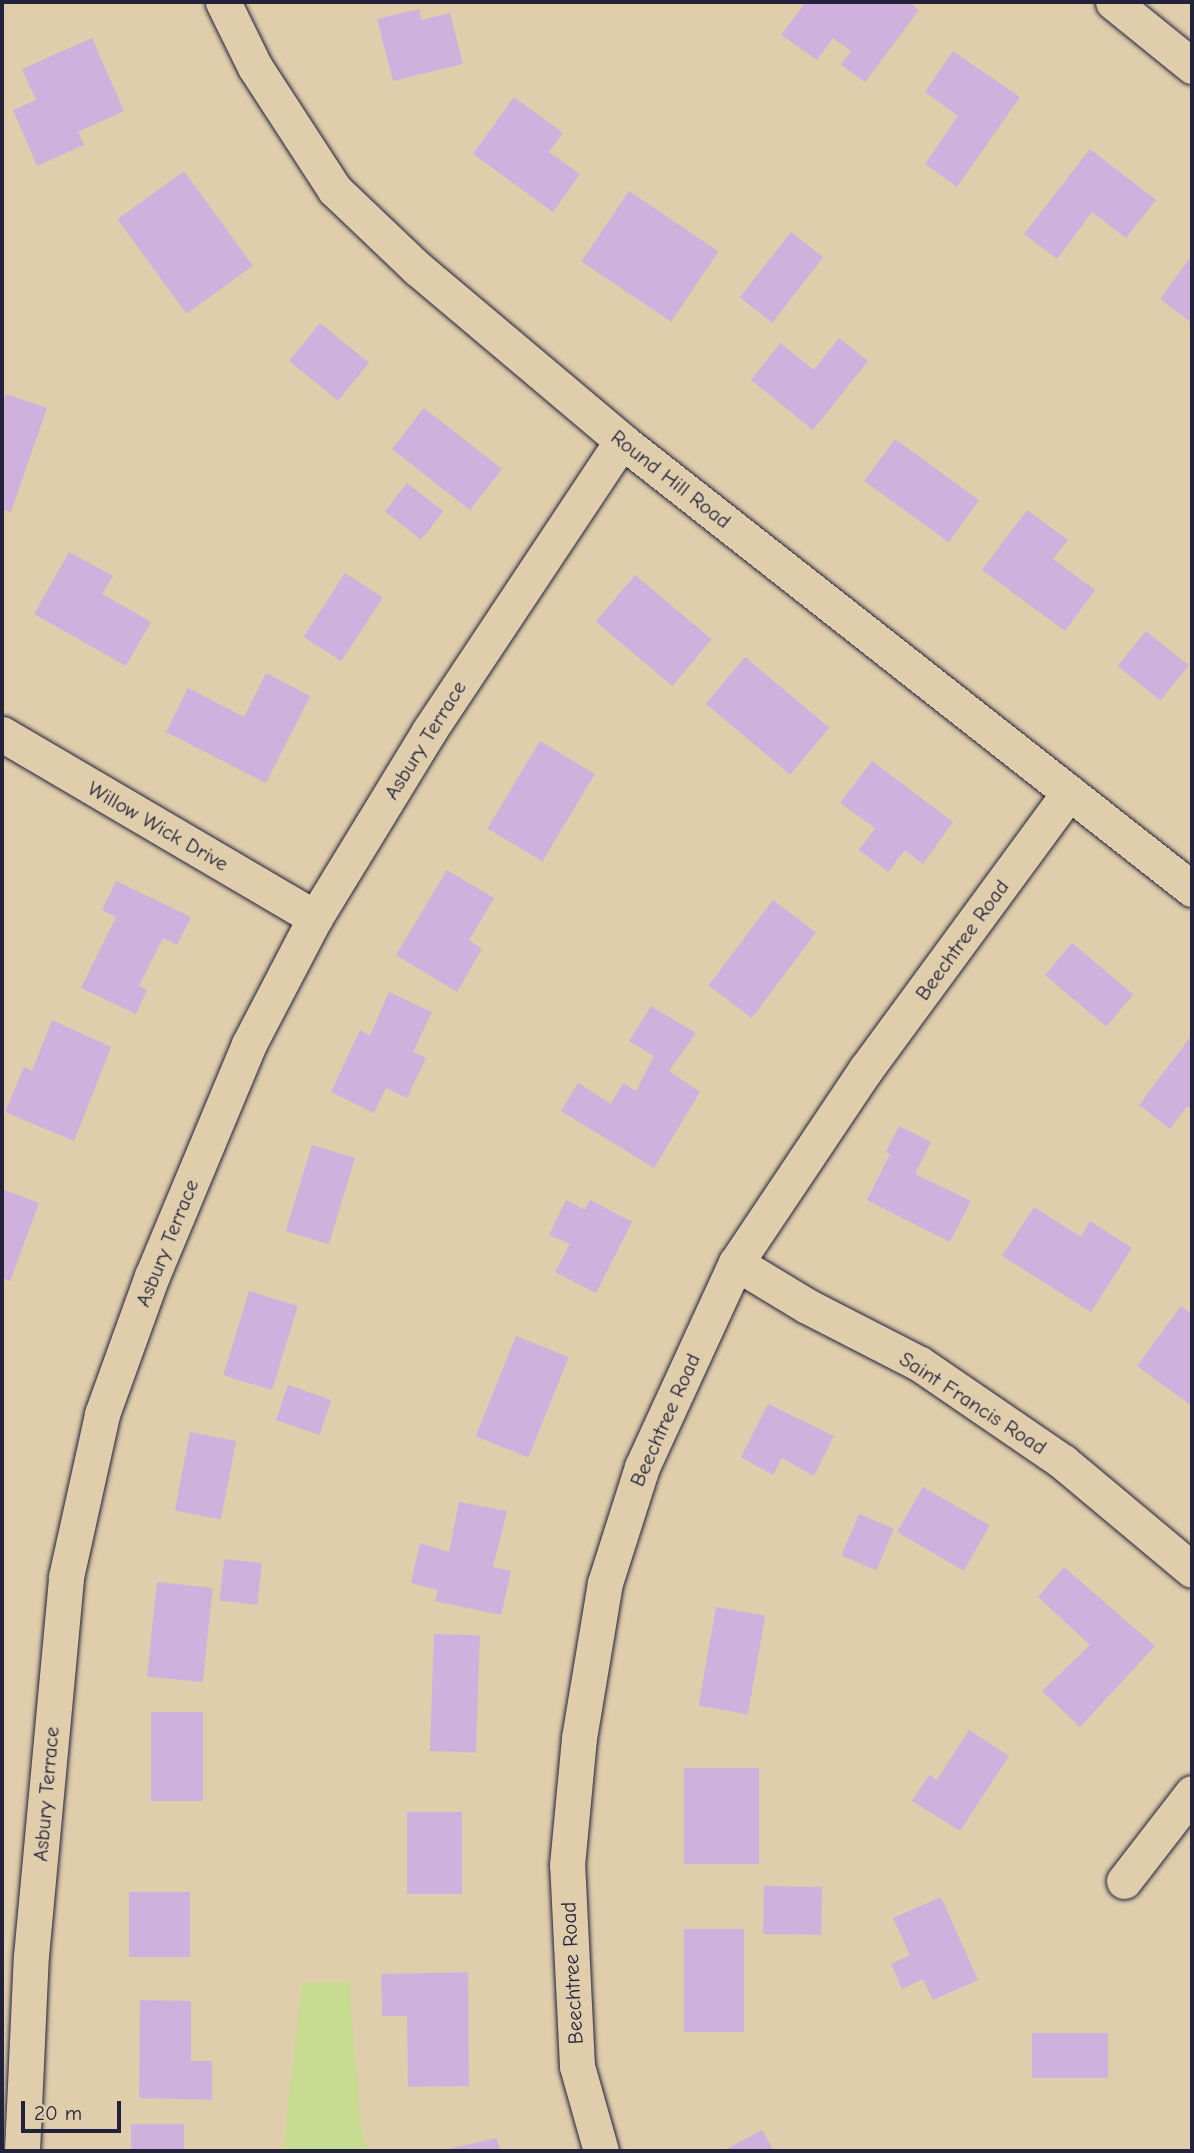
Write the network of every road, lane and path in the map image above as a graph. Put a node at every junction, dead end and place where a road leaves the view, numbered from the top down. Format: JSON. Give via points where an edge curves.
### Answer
{"nodes":[{"id":1,"x":223,"y":2,"type":"edge"},
{"id":2,"x":1113,"y":2,"type":"edge"},
{"id":3,"x":1192,"y":66,"type":"edge"},
{"id":4,"x":622,"y":441,"type":"junction"},
{"id":5,"x":2,"y":734,"type":"edge"},
{"id":6,"x":1069,"y":793,"type":"junction"},
{"id":7,"x":1192,"y":889,"type":"edge"},
{"id":8,"x":315,"y":918,"type":"junction"},
{"id":9,"x":736,"y":1263,"type":"junction"},
{"id":10,"x":1192,"y":1570,"type":"edge"},
{"id":11,"x":1192,"y":1793,"type":"edge"},
{"id":12,"x":1124,"y":1881,"type":"dead end"},
{"id":13,"x":22,"y":2151,"type":"edge"},
{"id":14,"x":601,"y":2151,"type":"edge"}],
"edges":[{"from":1,"to":4,"type":"street","name":"Round Hill Road","via":[[256,67],[335,190],[418,269]]},
{"from":2,"to":3,"type":"street"},
{"from":4,"to":6,"type":"street","name":"Round Hill Road"},
{"from":4,"to":8,"type":"street","name":"Asbury Terrace","via":[[429,731]]},
{"from":5,"to":8,"type":"street","name":"Willow Wick Drive"},
{"from":6,"to":7,"type":"street","name":"Round Hill Road"},
{"from":6,"to":9,"type":"street","name":"Beechtree Road","via":[[866,1069]]},
{"from":8,"to":13,"type":"street","name":"Asbury Terrace","via":[[249,1044],[152,1276],[102,1414],[66,1577],[31,1956]]},
{"from":9,"to":10,"type":"street","name":"Saint Francis Road","via":[[807,1306],[920,1364],[1063,1462]]},
{"from":9,"to":14,"type":"street","name":"Beechtree Road","via":[[642,1467],[605,1583],[579,1738],[567,1865],[571,1984],[577,2066]]},
{"from":11,"to":12,"type":"street"}]}
